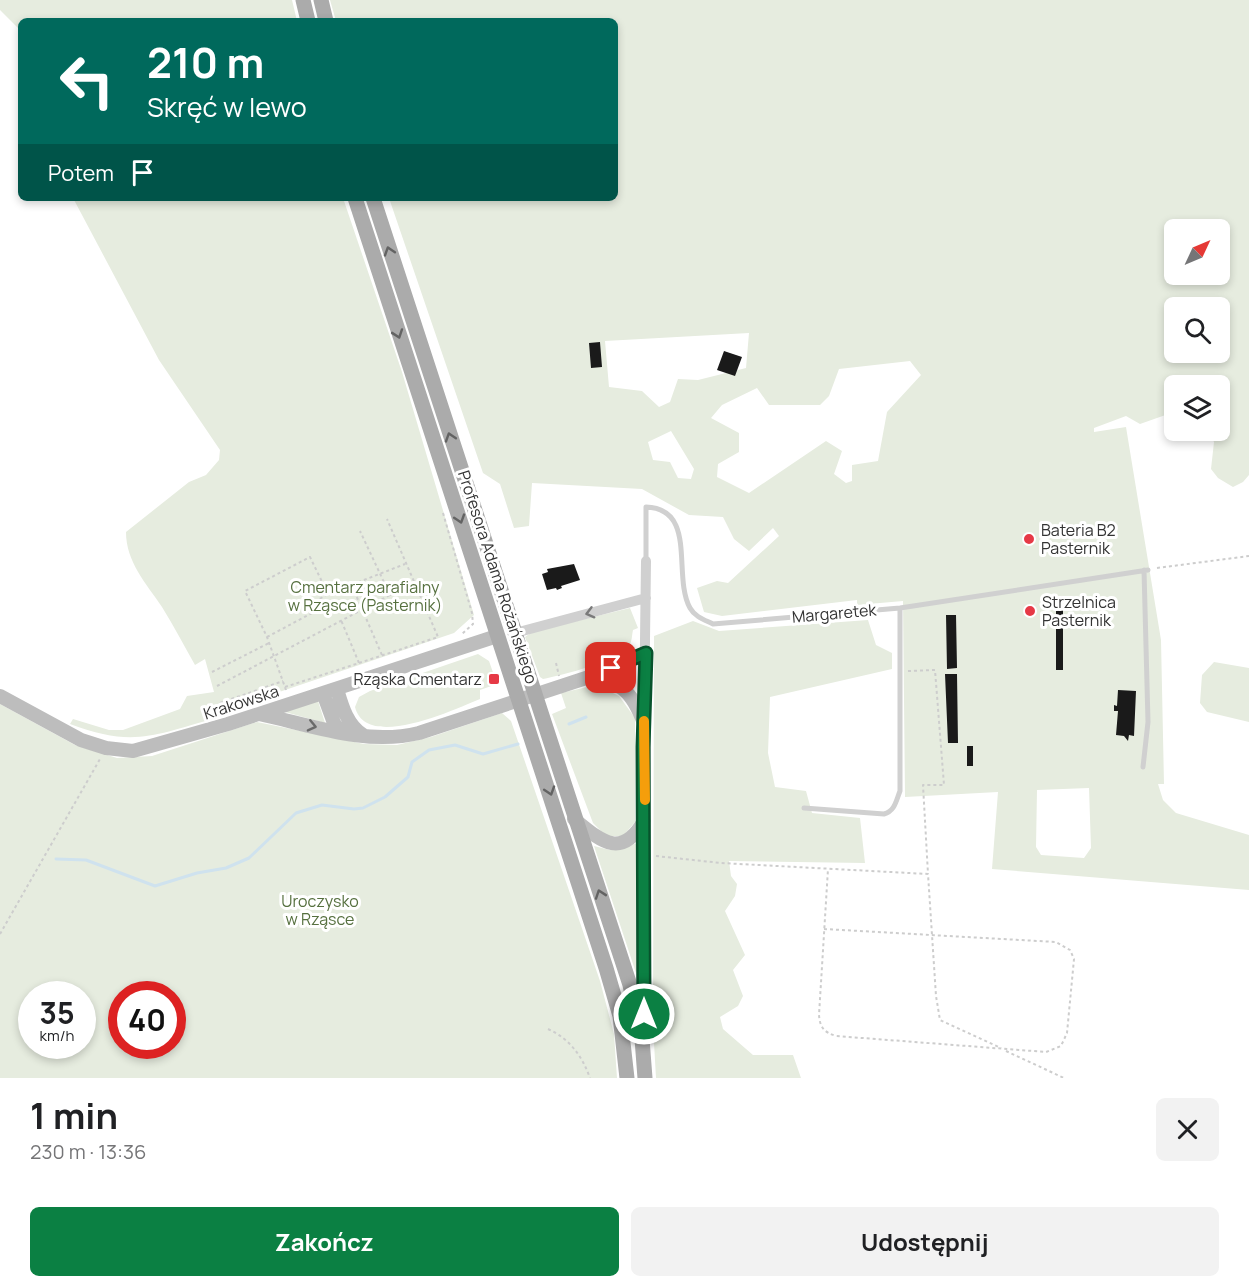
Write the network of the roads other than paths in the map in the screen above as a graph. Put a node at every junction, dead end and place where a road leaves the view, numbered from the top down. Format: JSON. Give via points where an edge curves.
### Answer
{"nodes":[{"id":1,"x":303,"y":0,"type":"edge"},
{"id":2,"x":321,"y":0,"type":"edge"},
{"id":3,"x":307,"y":18,"type":"edge"},
{"id":4,"x":325,"y":18,"type":"edge"},
{"id":5,"x":356,"y":201,"type":"edge"},
{"id":6,"x":374,"y":201,"type":"edge"},
{"id":7,"x":646,"y":561,"type":"joint"},
{"id":8,"x":646,"y":598,"type":"junction"},
{"id":9,"x":900,"y":608,"type":"junction"},
{"id":10,"x":515,"y":633,"type":"junction"},
{"id":11,"x":497,"y":636,"type":"junction"},
{"id":12,"x":646,"y":653,"type":"junction"},
{"id":13,"x":589,"y":677,"type":"junction"},
{"id":14,"x":337,"y":689,"type":"junction"},
{"id":15,"x":323,"y":693,"type":"junction"},
{"id":16,"x":0,"y":696,"type":"edge"},
{"id":17,"x":259,"y":714,"type":"junction"},
{"id":18,"x":644,"y":723,"type":"junction"},
{"id":19,"x":341,"y":733,"type":"junction"},
{"id":20,"x":365,"y":736,"type":"junction"},
{"id":21,"x":1143,"y":767,"type":"dead end"},
{"id":22,"x":804,"y":807,"type":"dead end"},
{"id":23,"x":574,"y":819,"type":"junction"},
{"id":24,"x":645,"y":819,"type":"junction"},
{"id":25,"x":642,"y":1040,"type":"junction"},
{"id":26,"x":627,"y":1078,"type":"edge"},
{"id":27,"x":645,"y":1078,"type":"edge"}],
"edges":[{"from":1,"to":3,"type":"main road"},
{"from":2,"to":4,"type":"main road"},
{"from":5,"to":11,"type":"main road","name":"Profesora Adama Rożańskiego","one_way":true},
{"from":10,"to":6,"type":"main road","name":"Profesora Adama Rożańskiego","one_way":true},
{"from":7,"to":8,"type":"street","name":"Margaretek"},
{"from":7,"to":9,"type":"lane","name":"Margaretek","via":[[646,507],[662,507],[674,518],[680,537],[682,581],[690,609],[713,624]]},
{"from":8,"to":10,"type":"street","one_way":true},
{"from":8,"to":12,"type":"street","name":"Margaretek"},
{"from":9,"to":21,"type":"lane","name":"Margaretek","via":[[1146,570],[1148,723]]},
{"from":9,"to":22,"type":"lane","via":[[900,791],[892,810],[884,814]]},
{"from":10,"to":23,"type":"main road","name":"Profesora Adama Rożańskiego"},
{"from":11,"to":14,"type":"street","name":"Krakowska"},
{"from":11,"to":26,"type":"main road","name":"Profesora Adama Rożańskiego","one_way":true,"via":[[606,968],[620,1016]]},
{"from":12,"to":13,"type":"street"},
{"from":12,"to":18,"type":"street","name":"Margaretek"},
{"from":13,"to":18,"type":"street","via":[[611,681],[628,691]]},
{"from":13,"to":20,"type":"street","via":[[419,733]]},
{"from":14,"to":15,"type":"street","name":"Krakowska"},
{"from":14,"to":20,"type":"street","via":[[349,722]]},
{"from":15,"to":17,"type":"street","name":"Krakowska"},
{"from":15,"to":19,"type":"street"},
{"from":16,"to":17,"type":"street","name":"Krakowska","via":[[81,740],[106,748],[141,750]]},
{"from":17,"to":19,"type":"street","one_way":true},
{"from":18,"to":24,"type":"street"},
{"from":19,"to":20,"type":"street"},
{"from":23,"to":24,"type":"street","via":[[599,839],[616,844],[633,837]]},
{"from":25,"to":23,"type":"main road","name":"Profesora Adama Rożańskiego","one_way":true,"via":[[619,949]]},
{"from":24,"to":25,"type":"street"},
{"from":25,"to":27,"type":"main road","name":"Profesora Adama Rożańskiego"}]}
